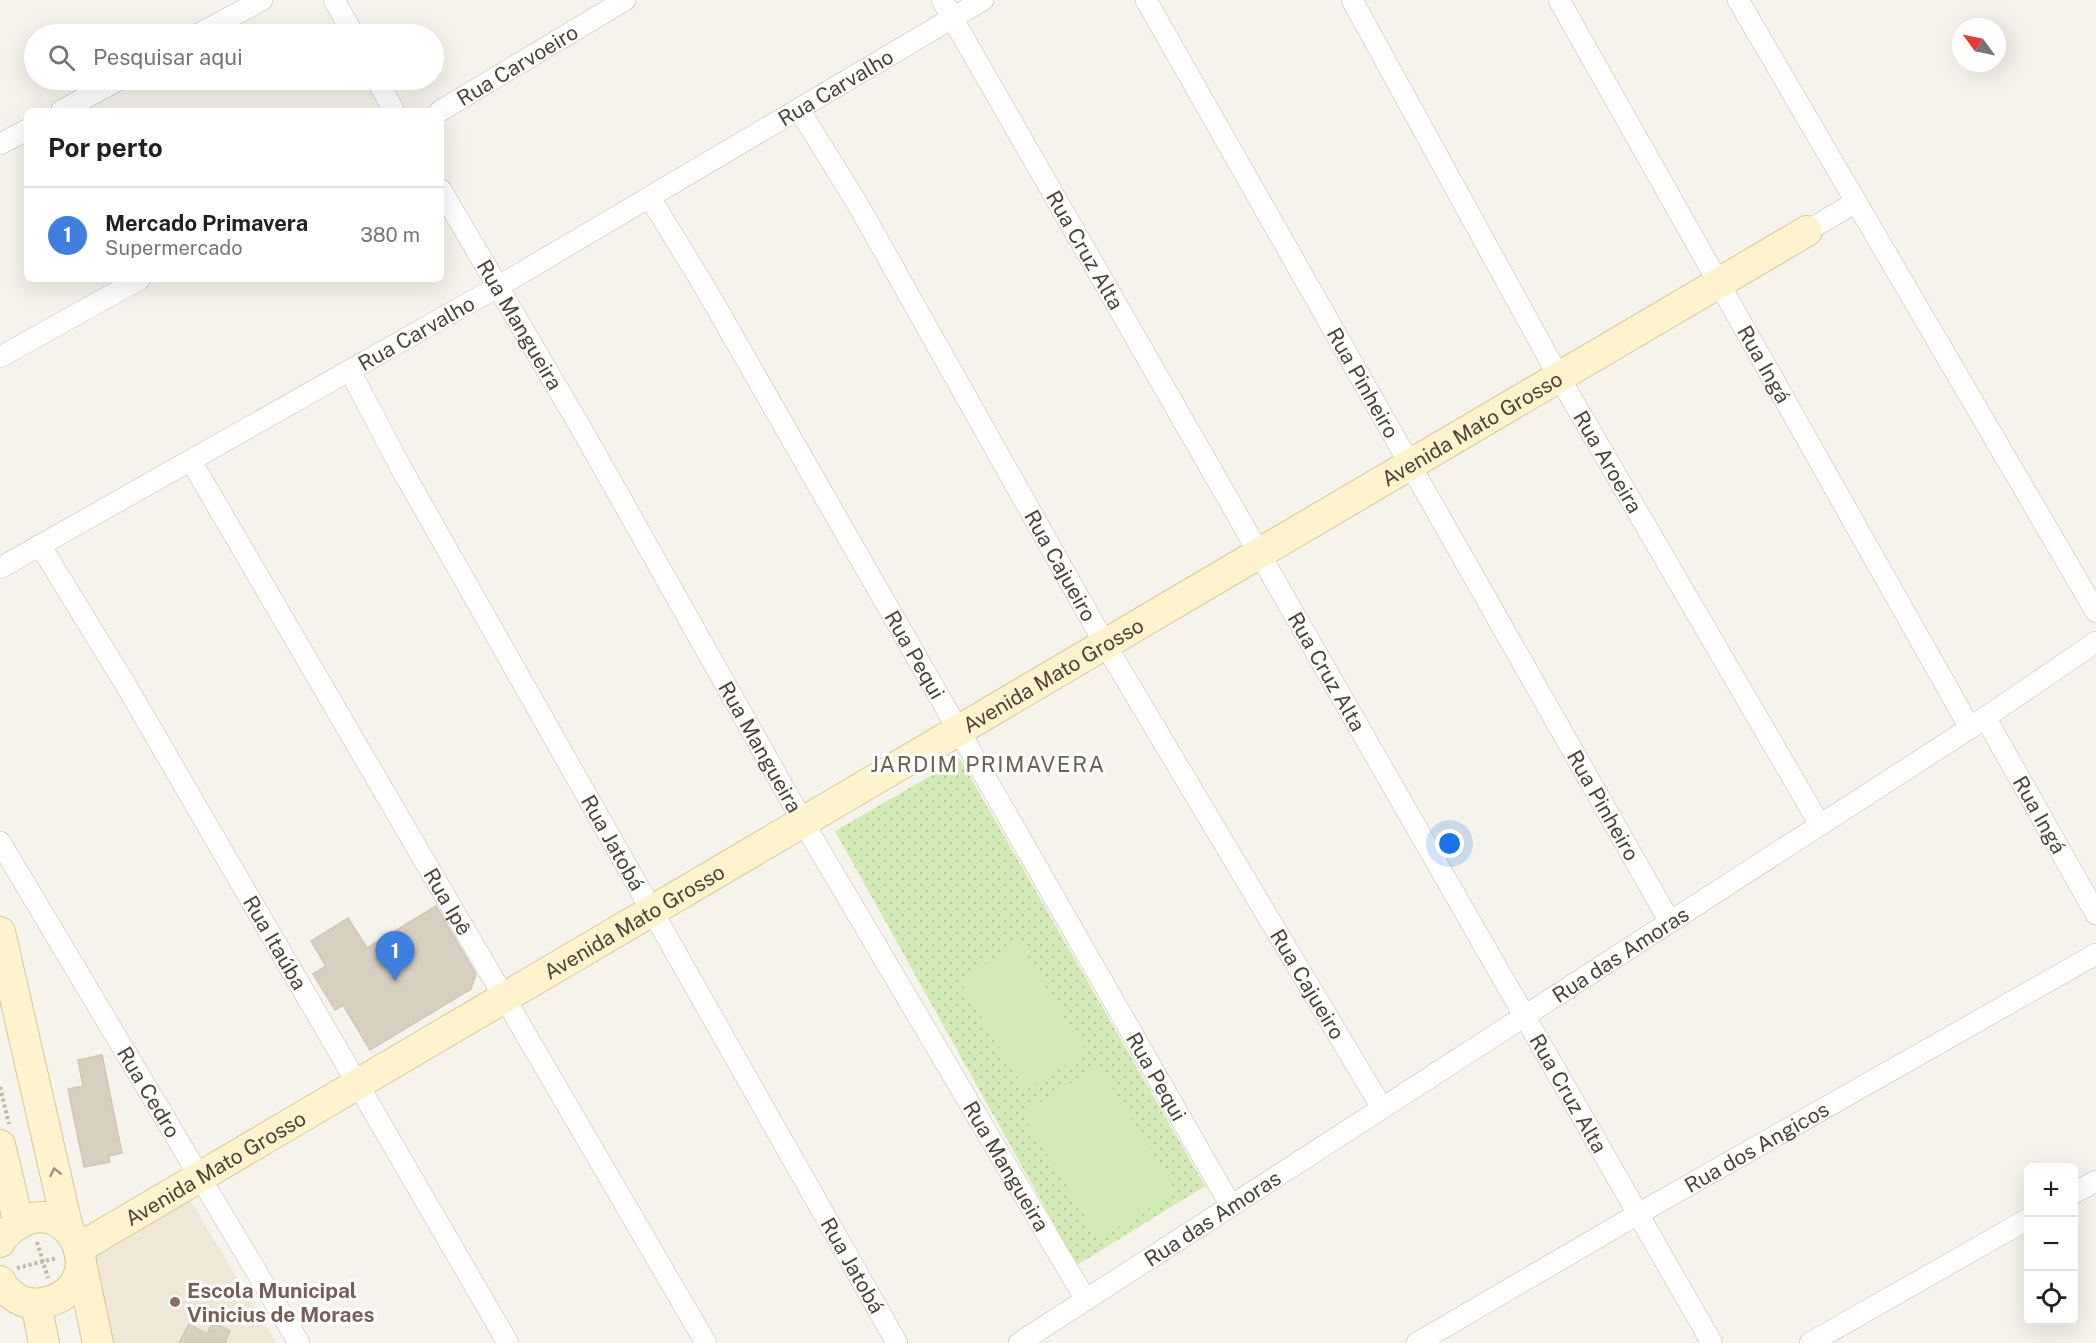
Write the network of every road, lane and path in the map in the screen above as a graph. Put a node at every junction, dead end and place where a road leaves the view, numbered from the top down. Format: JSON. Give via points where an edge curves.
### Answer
{"nodes":[{"id":1,"x":262,"y":0,"type":"edge"},
{"id":2,"x":334,"y":0,"type":"edge"},
{"id":3,"x":625,"y":0,"type":"edge"},
{"id":4,"x":983,"y":0,"type":"edge"},
{"id":5,"x":1146,"y":0,"type":"edge"},
{"id":6,"x":1352,"y":0,"type":"edge"},
{"id":7,"x":1559,"y":0,"type":"edge"},
{"id":8,"x":1738,"y":0,"type":"edge"},
{"id":9,"x":947,"y":9,"type":"edge"},
{"id":10,"x":218,"y":24,"type":"edge"},
{"id":11,"x":347,"y":24,"type":"edge"},
{"id":12,"x":100,"y":90,"type":"edge"},
{"id":13,"x":382,"y":90,"type":"edge"},
{"id":14,"x":67,"y":108,"type":"edge"},
{"id":15,"x":392,"y":108,"type":"edge"},
{"id":16,"x":444,"y":109,"type":"edge"},
{"id":17,"x":800,"y":111,"type":"junction"},
{"id":18,"x":24,"y":132,"type":"edge"},
{"id":19,"x":0,"y":144,"type":"edge"},
{"id":20,"x":444,"y":195,"type":"edge"},
{"id":21,"x":650,"y":198,"type":"junction"},
{"id":22,"x":1856,"y":202,"type":"junction"},
{"id":23,"x":1807,"y":231,"type":"joint"},
{"id":24,"x":135,"y":282,"type":"edge"},
{"id":25,"x":1720,"y":283,"type":"junction"},
{"id":26,"x":499,"y":286,"type":"junction"},
{"id":27,"x":0,"y":357,"type":"edge"},
{"id":28,"x":350,"y":371,"type":"junction"},
{"id":29,"x":1559,"y":377,"type":"junction"},
{"id":30,"x":191,"y":461,"type":"junction"},
{"id":31,"x":1409,"y":466,"type":"junction"},
{"id":32,"x":40,"y":545,"type":"junction"},
{"id":33,"x":1258,"y":555,"type":"junction"},
{"id":34,"x":0,"y":568,"type":"edge"},
{"id":35,"x":2096,"y":612,"type":"edge"},
{"id":36,"x":2096,"y":642,"type":"edge"},
{"id":37,"x":1106,"y":644,"type":"junction"},
{"id":38,"x":1977,"y":723,"type":"junction"},
{"id":39,"x":959,"y":730,"type":"junction"},
{"id":40,"x":803,"y":822,"type":"junction"},
{"id":41,"x":1820,"y":825,"type":"junction"},
{"id":42,"x":0,"y":842,"type":"edge"},
{"id":43,"x":651,"y":911,"type":"junction"},
{"id":44,"x":2096,"y":914,"type":"edge"},
{"id":45,"x":1670,"y":922,"type":"junction"},
{"id":46,"x":0,"y":932,"type":"edge"},
{"id":47,"x":2096,"y":954,"type":"edge"},
{"id":48,"x":506,"y":997,"type":"junction"},
{"id":49,"x":1524,"y":1017,"type":"junction"},
{"id":50,"x":359,"y":1083,"type":"junction"},
{"id":51,"x":1382,"y":1108,"type":"junction"},
{"id":52,"x":0,"y":1145,"type":"edge"},
{"id":53,"x":201,"y":1177,"type":"junction"},
{"id":54,"x":2096,"y":1181,"type":"edge"},
{"id":55,"x":2078,"y":1190,"type":"edge"},
{"id":56,"x":1231,"y":1206,"type":"junction"},
{"id":57,"x":1638,"y":1214,"type":"junction"},
{"id":58,"x":2024,"y":1221,"type":"edge"},
{"id":59,"x":77,"y":1248,"type":"junction"},
{"id":60,"x":11,"y":1273,"type":"edge"},
{"id":61,"x":1086,"y":1300,"type":"junction"},
{"id":62,"x":44,"y":1343,"type":"edge"},
{"id":63,"x":98,"y":1343,"type":"edge"},
{"id":64,"x":299,"y":1343,"type":"edge"},
{"id":65,"x":508,"y":1343,"type":"edge"},
{"id":66,"x":706,"y":1343,"type":"edge"},
{"id":67,"x":897,"y":1343,"type":"edge"},
{"id":68,"x":1019,"y":1343,"type":"edge"},
{"id":69,"x":1417,"y":1343,"type":"edge"},
{"id":70,"x":1712,"y":1343,"type":"edge"},
{"id":71,"x":1810,"y":1343,"type":"edge"}],
"edges":[{"from":1,"to":10,"type":"street"},
{"from":2,"to":11,"type":"street"},
{"from":3,"to":16,"type":"street","name":"Rua Carvoeiro"},
{"from":4,"to":9,"type":"street","name":"Rua Carvalho"},
{"from":5,"to":31,"type":"street","name":"Rua Pinheiro"},
{"from":6,"to":29,"type":"street","name":"Rua Aroeira"},
{"from":7,"to":25,"type":"street","name":"Rua Ingá"},
{"from":8,"to":22,"type":"street"},
{"from":9,"to":17,"type":"street","name":"Rua Carvalho"},
{"from":9,"to":33,"type":"street","name":"Rua Cruz Alta"},
{"from":12,"to":14,"type":"street"},
{"from":13,"to":15,"type":"street"},
{"from":17,"to":21,"type":"street","name":"Rua Carvalho"},
{"from":17,"to":37,"type":"street","name":"Rua Cajueiro","via":[[857,203]]},
{"from":18,"to":19,"type":"street"},
{"from":20,"to":26,"type":"street","name":"Rua Mangueira"},
{"from":21,"to":26,"type":"street","name":"Rua Carvalho"},
{"from":21,"to":39,"type":"street","name":"Rua Pequi"},
{"from":22,"to":23,"type":"street"},
{"from":22,"to":35,"type":"street"},
{"from":23,"to":25,"type":"street","name":"Avenida Mato Grosso"},
{"from":24,"to":27,"type":"street"},
{"from":25,"to":29,"type":"street","name":"Avenida Mato Grosso"},
{"from":25,"to":38,"type":"street","name":"Rua Ingá"},
{"from":26,"to":28,"type":"street","name":"Rua Carvalho"},
{"from":26,"to":40,"type":"street","name":"Rua Mangueira"},
{"from":28,"to":30,"type":"street","name":"Rua Carvalho"},
{"from":28,"to":43,"type":"street","name":"Rua Jatobá","via":[[400,468]]},
{"from":29,"to":31,"type":"street","name":"Avenida Mato Grosso"},
{"from":29,"to":41,"type":"street","name":"Rua Aroeira"},
{"from":30,"to":32,"type":"street","name":"Rua Carvalho"},
{"from":30,"to":48,"type":"street","name":"Rua Ipê"},
{"from":31,"to":33,"type":"street","name":"Avenida Mato Grosso"},
{"from":31,"to":45,"type":"street","name":"Rua Pinheiro"},
{"from":32,"to":34,"type":"street","name":"Rua Carvalho"},
{"from":32,"to":50,"type":"street","name":"Rua Itaúba"},
{"from":33,"to":37,"type":"street","name":"Avenida Mato Grosso"},
{"from":33,"to":49,"type":"street","name":"Rua Cruz Alta"},
{"from":36,"to":38,"type":"street","name":"Rua das Amoras"},
{"from":37,"to":39,"type":"street","name":"Avenida Mato Grosso"},
{"from":37,"to":51,"type":"street","name":"Rua Cajueiro"},
{"from":38,"to":41,"type":"street","name":"Rua das Amoras"},
{"from":38,"to":44,"type":"street","name":"Rua Ingá"},
{"from":39,"to":40,"type":"street","name":"Avenida Mato Grosso"},
{"from":39,"to":56,"type":"street","name":"Rua Pequi"},
{"from":40,"to":43,"type":"street","name":"Avenida Mato Grosso"},
{"from":40,"to":61,"type":"street","name":"Rua Mangueira"},
{"from":41,"to":45,"type":"street","name":"Rua das Amoras"},
{"from":42,"to":53,"type":"street","name":"Rua Cedro"},
{"from":43,"to":48,"type":"street","name":"Avenida Mato Grosso"},
{"from":43,"to":67,"type":"street","name":"Rua Jatobá"},
{"from":45,"to":49,"type":"street","name":"Rua das Amoras"},
{"from":59,"to":46,"type":"street","one_way":true},
{"from":47,"to":57,"type":"street","name":"Rua dos Angicos"},
{"from":48,"to":50,"type":"street","name":"Avenida Mato Grosso"},
{"from":48,"to":66,"type":"street","name":"Rua Ipê"},
{"from":49,"to":51,"type":"street","name":"Rua das Amoras"},
{"from":49,"to":57,"type":"street","name":"Rua Cruz Alta"},
{"from":50,"to":53,"type":"street","name":"Avenida Mato Grosso"},
{"from":50,"to":65,"type":"street","name":"Rua Itaúba"},
{"from":51,"to":56,"type":"street","name":"Rua das Amoras"},
{"from":52,"to":60,"type":"street"},
{"from":53,"to":59,"type":"street","name":"Avenida Mato Grosso"},
{"from":53,"to":64,"type":"street","name":"Rua Cedro"},
{"from":54,"to":55,"type":"street"},
{"from":56,"to":61,"type":"street","name":"Rua das Amoras"},
{"from":57,"to":69,"type":"street","name":"Rua dos Angicos"},
{"from":57,"to":70,"type":"street","name":"Rua Cruz Alta"},
{"from":58,"to":71,"type":"street"},
{"from":59,"to":60,"type":"path"},
{"from":59,"to":60,"type":"street","via":[[79,1275],[65,1295],[54,1301]]},
{"from":59,"to":60,"type":"street","via":[[44,1218],[30,1218]]},
{"from":59,"to":63,"type":"street"},
{"from":60,"to":62,"type":"street"},
{"from":61,"to":68,"type":"street","name":"Rua das Amoras"}]}
